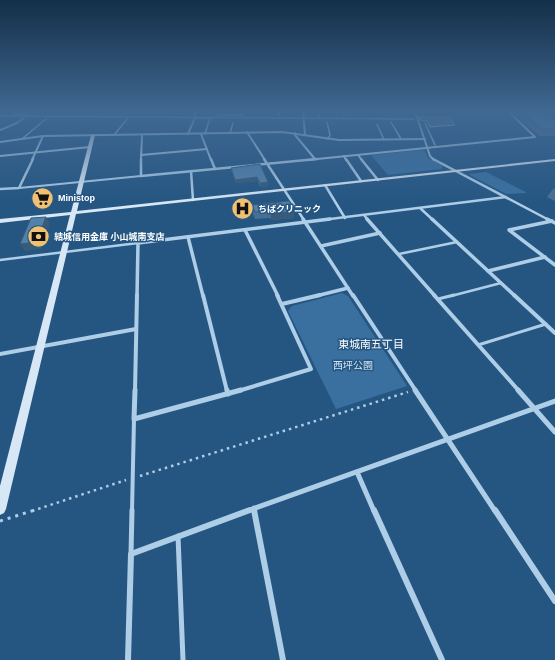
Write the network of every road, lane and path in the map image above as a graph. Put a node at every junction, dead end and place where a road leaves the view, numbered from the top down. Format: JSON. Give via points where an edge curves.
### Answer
{"nodes":[{"id":1,"x":40,"y":142,"type":"edge"},
{"id":2,"x":91,"y":142,"type":"edge"},
{"id":3,"x":142,"y":142,"type":"edge"},
{"id":4,"x":204,"y":142,"type":"edge"},
{"id":5,"x":253,"y":142,"type":"edge"},
{"id":6,"x":301,"y":142,"type":"edge"},
{"id":7,"x":426,"y":142,"type":"edge"},
{"id":8,"x":488,"y":142,"type":"edge"},
{"id":9,"x":90,"y":147,"type":"junction"},
{"id":10,"x":427,"y":148,"type":"junction"},
{"id":11,"x":207,"y":149,"type":"junction"},
{"id":12,"x":35,"y":152,"type":"junction"},
{"id":13,"x":141,"y":155,"type":"junction"},
{"id":14,"x":358,"y":155,"type":"junction"},
{"id":15,"x":0,"y":156,"type":"edge"},
{"id":16,"x":344,"y":156,"type":"junction"},
{"id":17,"x":315,"y":159,"type":"junction"},
{"id":18,"x":555,"y":160,"type":"edge"},
{"id":19,"x":267,"y":163,"type":"junction"},
{"id":20,"x":215,"y":169,"type":"junction"},
{"id":21,"x":191,"y":171,"type":"junction"},
{"id":22,"x":456,"y":171,"type":"junction"},
{"id":23,"x":141,"y":176,"type":"junction"},
{"id":24,"x":378,"y":180,"type":"junction"},
{"id":25,"x":361,"y":181,"type":"junction"},
{"id":26,"x":82,"y":182,"type":"junction"},
{"id":27,"x":325,"y":185,"type":"junction"},
{"id":28,"x":19,"y":188,"type":"junction"},
{"id":29,"x":0,"y":189,"type":"edge"},
{"id":30,"x":284,"y":190,"type":"junction"},
{"id":31,"x":506,"y":197,"type":"junction"},
{"id":32,"x":193,"y":200,"type":"junction"},
{"id":33,"x":420,"y":208,"type":"junction"},
{"id":34,"x":74,"y":213,"type":"junction"},
{"id":35,"x":364,"y":215,"type":"junction"},
{"id":36,"x":345,"y":218,"type":"junction"},
{"id":37,"x":0,"y":221,"type":"edge"},
{"id":38,"x":305,"y":222,"type":"junction"},
{"id":39,"x":553,"y":222,"type":"edge"},
{"id":40,"x":245,"y":230,"type":"junction"},
{"id":41,"x":380,"y":233,"type":"junction"},
{"id":42,"x":188,"y":237,"type":"junction"},
{"id":43,"x":457,"y":242,"type":"junction"},
{"id":44,"x":138,"y":243,"type":"junction"},
{"id":45,"x":321,"y":246,"type":"junction"},
{"id":46,"x":64,"y":252,"type":"junction"},
{"id":47,"x":399,"y":254,"type":"junction"},
{"id":48,"x":544,"y":257,"type":"junction"},
{"id":49,"x":0,"y":260,"type":"edge"},
{"id":50,"x":555,"y":265,"type":"edge"},
{"id":51,"x":488,"y":271,"type":"junction"},
{"id":52,"x":501,"y":283,"type":"junction"},
{"id":53,"x":348,"y":288,"type":"junction"},
{"id":54,"x":438,"y":299,"type":"junction"},
{"id":55,"x":282,"y":304,"type":"junction"},
{"id":56,"x":546,"y":324,"type":"junction"},
{"id":57,"x":136,"y":329,"type":"junction"},
{"id":58,"x":555,"y":333,"type":"edge"},
{"id":59,"x":478,"y":345,"type":"junction"},
{"id":60,"x":39,"y":347,"type":"junction"},
{"id":61,"x":0,"y":354,"type":"edge"},
{"id":62,"x":415,"y":390,"type":"junction"},
{"id":63,"x":228,"y":394,"type":"junction"},
{"id":64,"x":555,"y":401,"type":"edge"},
{"id":65,"x":534,"y":408,"type":"junction"},
{"id":66,"x":134,"y":419,"type":"junction"},
{"id":67,"x":555,"y":432,"type":"edge"},
{"id":68,"x":449,"y":439,"type":"junction"},
{"id":69,"x":357,"y":472,"type":"junction"},
{"id":70,"x":133,"y":478,"type":"junction"},
{"id":71,"x":254,"y":508,"type":"junction"},
{"id":72,"x":0,"y":509,"type":"edge"},
{"id":73,"x":0,"y":521,"type":"edge"},
{"id":74,"x":178,"y":536,"type":"junction"},
{"id":75,"x":131,"y":554,"type":"junction"},
{"id":76,"x":555,"y":601,"type":"edge"},
{"id":77,"x":128,"y":660,"type":"edge"},
{"id":78,"x":183,"y":660,"type":"edge"},
{"id":79,"x":283,"y":660,"type":"edge"},
{"id":80,"x":442,"y":660,"type":"edge"}],
"edges":[{"from":1,"to":12,"type":"street"},
{"from":2,"to":9,"type":"street"},
{"from":3,"to":13,"type":"street"},
{"from":4,"to":11,"type":"street"},
{"from":5,"to":19,"type":"street"},
{"from":6,"to":17,"type":"street"},
{"from":7,"to":10,"type":"street"},
{"from":8,"to":10,"type":"street"},
{"from":9,"to":12,"type":"street"},
{"from":9,"to":26,"type":"street"},
{"from":10,"to":14,"type":"street"},
{"from":10,"to":22,"type":"street","via":[[434,160]]},
{"from":11,"to":13,"type":"street"},
{"from":11,"to":20,"type":"street"},
{"from":12,"to":15,"type":"street"},
{"from":12,"to":28,"type":"street"},
{"from":13,"to":23,"type":"street"},
{"from":14,"to":16,"type":"street"},
{"from":14,"to":24,"type":"street"},
{"from":16,"to":17,"type":"street"},
{"from":16,"to":25,"type":"street"},
{"from":17,"to":19,"type":"street"},
{"from":18,"to":22,"type":"street"},
{"from":19,"to":20,"type":"street"},
{"from":19,"to":30,"type":"street"},
{"from":20,"to":21,"type":"street"},
{"from":21,"to":23,"type":"street"},
{"from":21,"to":32,"type":"street"},
{"from":22,"to":24,"type":"street"},
{"from":22,"to":31,"type":"street"},
{"from":23,"to":26,"type":"lane"},
{"from":24,"to":25,"type":"street"},
{"from":25,"to":27,"type":"street"},
{"from":26,"to":28,"type":"lane"},
{"from":26,"to":34,"type":"street"},
{"from":27,"to":30,"type":"street"},
{"from":27,"to":36,"type":"street"},
{"from":28,"to":29,"type":"street"},
{"from":30,"to":32,"type":"street"},
{"from":30,"to":38,"type":"street"},
{"from":31,"to":33,"type":"street"},
{"from":31,"to":39,"type":"street"},
{"from":32,"to":34,"type":"street"},
{"from":33,"to":35,"type":"street"},
{"from":33,"to":43,"type":"street"},
{"from":34,"to":37,"type":"street"},
{"from":34,"to":46,"type":"street"},
{"from":35,"to":36,"type":"street"},
{"from":35,"to":41,"type":"street"},
{"from":36,"to":38,"type":"street"},
{"from":38,"to":40,"type":"street"},
{"from":38,"to":45,"type":"street"},
{"from":39,"to":48,"type":"street","via":[[509,230]]},
{"from":40,"to":42,"type":"street"},
{"from":40,"to":55,"type":"street"},
{"from":41,"to":45,"type":"street"},
{"from":41,"to":47,"type":"street"},
{"from":42,"to":44,"type":"street"},
{"from":42,"to":63,"type":"street"},
{"from":43,"to":47,"type":"lane"},
{"from":43,"to":51,"type":"street"},
{"from":44,"to":46,"type":"lane"},
{"from":44,"to":57,"type":"street"},
{"from":45,"to":53,"type":"street"},
{"from":46,"to":49,"type":"lane"},
{"from":46,"to":60,"type":"street"},
{"from":47,"to":54,"type":"street"},
{"from":48,"to":50,"type":"street"},
{"from":48,"to":51,"type":"street"},
{"from":51,"to":52,"type":"street"},
{"from":52,"to":54,"type":"lane"},
{"from":52,"to":56,"type":"street"},
{"from":53,"to":55,"type":"street"},
{"from":53,"to":62,"type":"street"},
{"from":54,"to":59,"type":"street"},
{"from":55,"to":63,"type":"street","via":[[311,369]]},
{"from":56,"to":58,"type":"street"},
{"from":56,"to":59,"type":"lane"},
{"from":57,"to":60,"type":"street"},
{"from":57,"to":66,"type":"street"},
{"from":59,"to":65,"type":"street"},
{"from":60,"to":61,"type":"street"},
{"from":60,"to":72,"type":"street"},
{"from":62,"to":68,"type":"street"},
{"from":62,"to":70,"type":"path"},
{"from":63,"to":66,"type":"street"},
{"from":64,"to":65,"type":"street"},
{"from":65,"to":67,"type":"street"},
{"from":65,"to":68,"type":"street"},
{"from":66,"to":70,"type":"lane"},
{"from":68,"to":69,"type":"street"},
{"from":68,"to":76,"type":"street"},
{"from":69,"to":71,"type":"street"},
{"from":69,"to":80,"type":"street"},
{"from":70,"to":73,"type":"path"},
{"from":70,"to":75,"type":"lane"},
{"from":71,"to":74,"type":"street"},
{"from":71,"to":79,"type":"street"},
{"from":74,"to":75,"type":"street"},
{"from":74,"to":78,"type":"lane"},
{"from":75,"to":77,"type":"street"}]}
